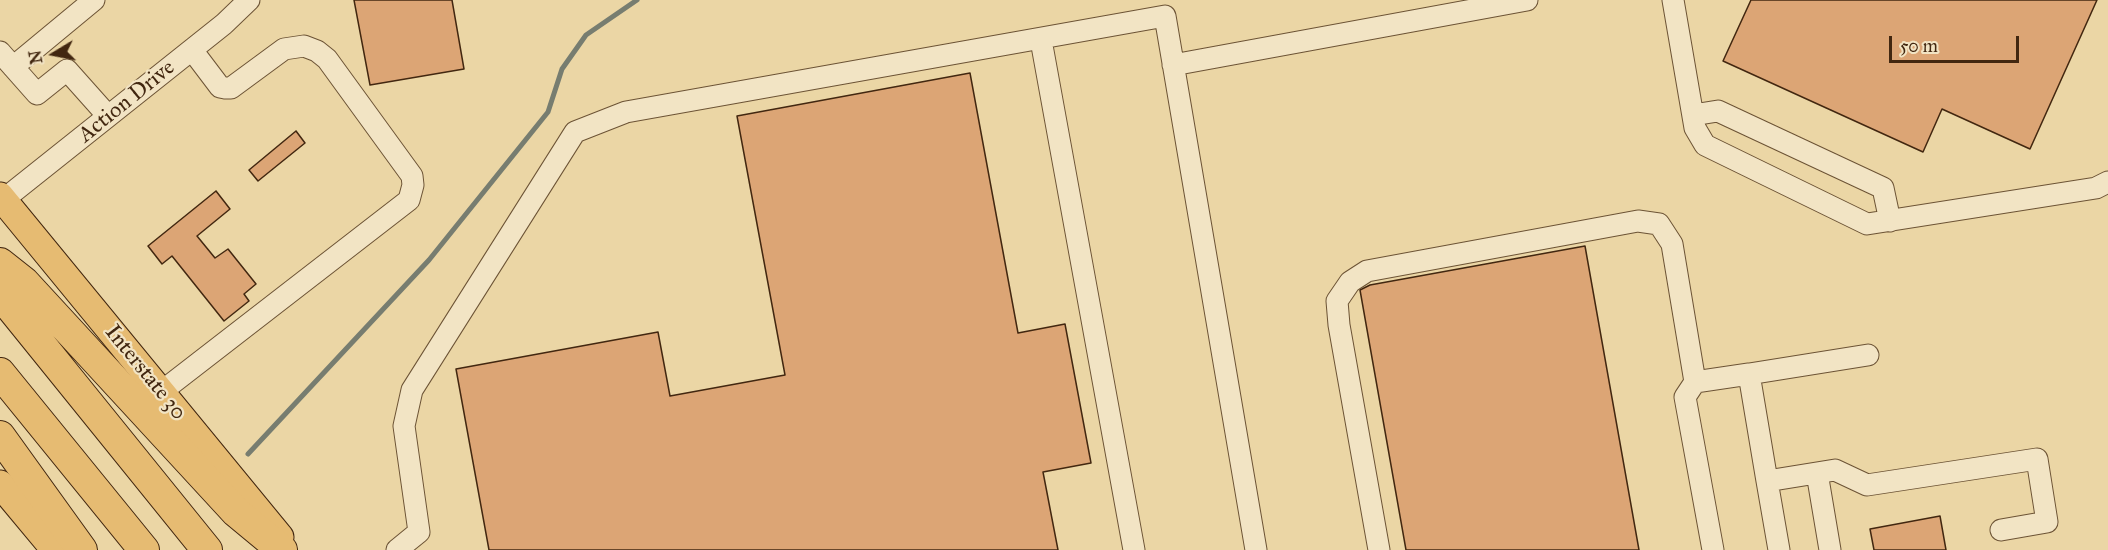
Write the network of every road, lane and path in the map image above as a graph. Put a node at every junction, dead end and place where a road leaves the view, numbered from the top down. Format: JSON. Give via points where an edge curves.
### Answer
{"nodes":[{"id":1,"x":94,"y":0,"type":"edge"},
{"id":2,"x":249,"y":0,"type":"edge"},
{"id":3,"x":1527,"y":0,"type":"edge"},
{"id":4,"x":1673,"y":0,"type":"edge"},
{"id":5,"x":1041,"y":40,"type":"junction"},
{"id":6,"x":192,"y":50,"type":"junction"},
{"id":7,"x":7,"y":59,"type":"edge"},
{"id":8,"x":1173,"y":65,"type":"junction"},
{"id":9,"x":1693,"y":115,"type":"junction"},
{"id":10,"x":108,"y":116,"type":"junction"},
{"id":11,"x":2108,"y":182,"type":"edge"},
{"id":12,"x":2,"y":198,"type":"edge"},
{"id":13,"x":1890,"y":221,"type":"junction"},
{"id":14,"x":0,"y":263,"type":"edge"},
{"id":15,"x":0,"y":294,"type":"edge"},
{"id":16,"x":1868,"y":355,"type":"dead end"},
{"id":17,"x":0,"y":373,"type":"edge"},
{"id":18,"x":1749,"y":374,"type":"junction"},
{"id":19,"x":1695,"y":382,"type":"junction"},
{"id":20,"x":161,"y":392,"type":"junction"},
{"id":21,"x":0,"y":436,"type":"edge"},
{"id":22,"x":1816,"y":473,"type":"junction"},
{"id":23,"x":1767,"y":481,"type":"junction"},
{"id":24,"x":0,"y":484,"type":"edge"},
{"id":25,"x":2001,"y":530,"type":"dead end"},
{"id":26,"x":55,"y":550,"type":"edge"},
{"id":27,"x":82,"y":550,"type":"edge"},
{"id":28,"x":144,"y":550,"type":"edge"},
{"id":29,"x":207,"y":550,"type":"edge"},
{"id":30,"x":282,"y":550,"type":"edge"},
{"id":31,"x":290,"y":550,"type":"edge"},
{"id":32,"x":397,"y":550,"type":"edge"},
{"id":33,"x":1134,"y":550,"type":"edge"},
{"id":34,"x":1256,"y":550,"type":"edge"},
{"id":35,"x":1379,"y":550,"type":"edge"},
{"id":36,"x":1713,"y":550,"type":"edge"},
{"id":37,"x":1779,"y":550,"type":"edge"},
{"id":38,"x":1830,"y":550,"type":"edge"}],
"edges":[{"from":1,"to":7,"type":"street"},
{"from":2,"to":6,"type":"street","name":"Action Drive"},
{"from":3,"to":8,"type":"street"},
{"from":4,"to":9,"type":"street"},
{"from":5,"to":8,"type":"street","via":[[1165,16]]},
{"from":5,"to":32,"type":"street","via":[[626,112],[575,132],[412,390],[404,426],[419,532]]},
{"from":5,"to":33,"type":"street"},
{"from":6,"to":10,"type":"street","name":"Action Drive"},
{"from":6,"to":20,"type":"street","via":[[220,87],[225,88],[231,88],[284,49],[304,46],[317,51],[327,59],[406,167],[413,185],[409,200]]},
{"from":7,"to":10,"type":"street","via":[[37,94],[67,70]]},
{"from":8,"to":34,"type":"street"},
{"from":9,"to":13,"type":"street","via":[[1705,145],[1719,153],[1867,225]]},
{"from":9,"to":13,"type":"street","via":[[1718,111],[1883,188]]},
{"from":10,"to":12,"type":"street","name":"Action Drive"},
{"from":11,"to":13,"type":"street","via":[[2096,188]]},
{"from":12,"to":20,"type":"main road","name":"Interstate 30"},
{"from":14,"to":30,"type":"highway","via":[[24,282],[236,512]]},
{"from":15,"to":29,"type":"highway"},
{"from":16,"to":18,"type":"street"},
{"from":17,"to":28,"type":"highway"},
{"from":18,"to":19,"type":"street"},
{"from":18,"to":23,"type":"street"},
{"from":19,"to":35,"type":"street","via":[[1672,244],[1659,224],[1638,221],[1367,271],[1350,282],[1337,301]]},
{"from":19,"to":36,"type":"street","via":[[1685,397]]},
{"from":20,"to":31,"type":"main road","name":"Interstate 30"},
{"from":21,"to":27,"type":"highway"},
{"from":22,"to":23,"type":"street"},
{"from":22,"to":25,"type":"street","via":[[1835,470],[1867,485],[2037,459],[2047,522]]},
{"from":22,"to":38,"type":"street"},
{"from":23,"to":37,"type":"street"},
{"from":24,"to":26,"type":"main road"}]}
